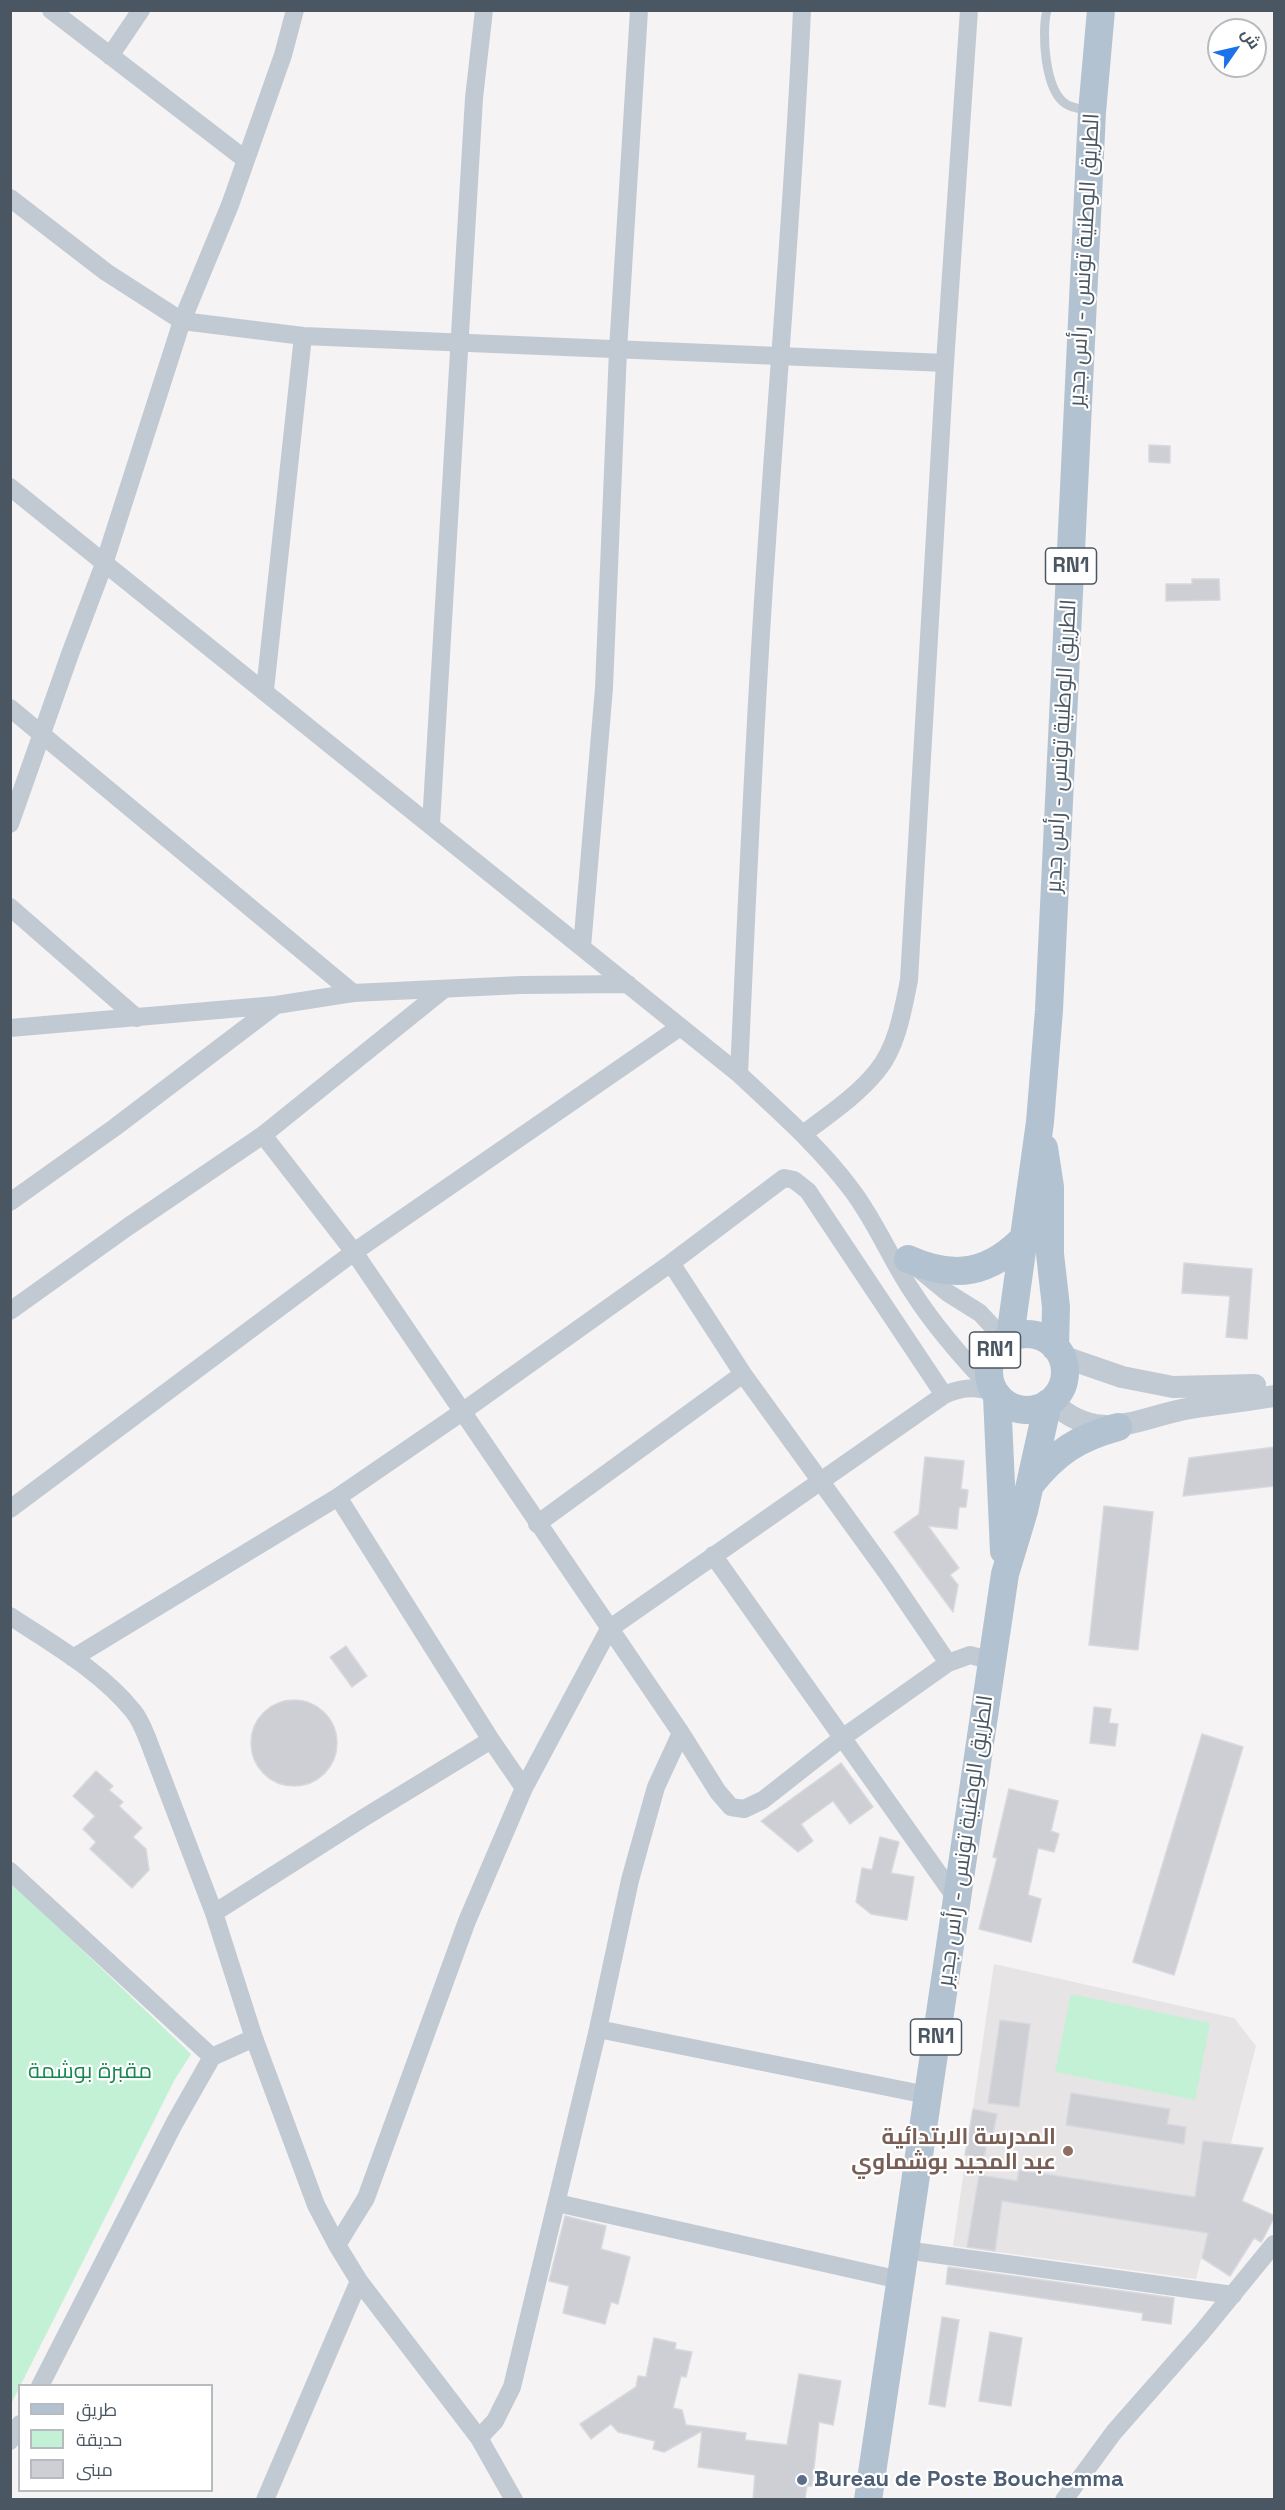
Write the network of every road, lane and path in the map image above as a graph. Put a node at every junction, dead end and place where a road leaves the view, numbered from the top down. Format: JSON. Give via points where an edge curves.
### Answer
{"nodes":[{"id":1,"x":51,"y":10,"type":"edge"},
{"id":2,"x":141,"y":10,"type":"edge"},
{"id":3,"x":295,"y":10,"type":"edge"},
{"id":4,"x":484,"y":10,"type":"edge"},
{"id":5,"x":639,"y":10,"type":"edge"},
{"id":6,"x":802,"y":10,"type":"edge"},
{"id":7,"x":969,"y":10,"type":"edge"},
{"id":8,"x":1047,"y":10,"type":"edge"},
{"id":9,"x":1101,"y":10,"type":"edge"},
{"id":10,"x":110,"y":56,"type":"junction"},
{"id":11,"x":1092,"y":112,"type":"junction"},
{"id":12,"x":246,"y":160,"type":"junction"},
{"id":13,"x":10,"y":198,"type":"edge"},
{"id":14,"x":182,"y":321,"type":"junction"},
{"id":15,"x":303,"y":336,"type":"junction"},
{"id":16,"x":459,"y":344,"type":"junction"},
{"id":17,"x":618,"y":350,"type":"junction"},
{"id":18,"x":780,"y":356,"type":"junction"},
{"id":19,"x":945,"y":363,"type":"junction"},
{"id":20,"x":10,"y":487,"type":"edge"},
{"id":21,"x":104,"y":564,"type":"junction"},
{"id":22,"x":264,"y":690,"type":"junction"},
{"id":23,"x":10,"y":708,"type":"edge"},
{"id":24,"x":42,"y":733,"type":"junction"},
{"id":25,"x":10,"y":824,"type":"edge"},
{"id":26,"x":431,"y":824,"type":"junction"},
{"id":27,"x":10,"y":907,"type":"edge"},
{"id":28,"x":582,"y":947,"type":"junction"},
{"id":29,"x":628,"y":984,"type":"junction"},
{"id":30,"x":443,"y":990,"type":"junction"},
{"id":31,"x":353,"y":993,"type":"junction"},
{"id":32,"x":276,"y":1005,"type":"junction"},
{"id":33,"x":137,"y":1017,"type":"junction"},
{"id":34,"x":680,"y":1027,"type":"junction"},
{"id":35,"x":10,"y":1028,"type":"edge"},
{"id":36,"x":739,"y":1074,"type":"junction"},
{"id":37,"x":1040,"y":1122,"type":"junction"},
{"id":38,"x":262,"y":1134,"type":"junction"},
{"id":39,"x":803,"y":1134,"type":"junction"},
{"id":40,"x":10,"y":1202,"type":"edge"},
{"id":41,"x":872,"y":1219,"type":"junction"},
{"id":42,"x":1026,"y":1236,"type":"junction"},
{"id":43,"x":354,"y":1252,"type":"junction"},
{"id":44,"x":908,"y":1259,"type":"junction"},
{"id":45,"x":671,"y":1263,"type":"junction"},
{"id":46,"x":10,"y":1311,"type":"edge"},
{"id":47,"x":1007,"y":1339,"type":"junction"},
{"id":48,"x":1058,"y":1351,"type":"junction"},
{"id":49,"x":743,"y":1374,"type":"junction"},
{"id":50,"x":1275,"y":1384,"type":"edge"},
{"id":51,"x":995,"y":1393,"type":"junction"},
{"id":52,"x":944,"y":1395,"type":"junction"},
{"id":53,"x":1275,"y":1395,"type":"edge"},
{"id":54,"x":1050,"y":1402,"type":"junction"},
{"id":55,"x":462,"y":1412,"type":"junction"},
{"id":56,"x":1118,"y":1426,"type":"junction"},
{"id":57,"x":820,"y":1481,"type":"junction"},
{"id":58,"x":1029,"y":1487,"type":"junction"},
{"id":59,"x":338,"y":1497,"type":"junction"},
{"id":60,"x":10,"y":1509,"type":"edge"},
{"id":61,"x":537,"y":1524,"type":"junction"},
{"id":62,"x":713,"y":1555,"type":"junction"},
{"id":63,"x":1005,"y":1574,"type":"junction"},
{"id":64,"x":10,"y":1616,"type":"edge"},
{"id":65,"x":609,"y":1629,"type":"junction"},
{"id":66,"x":73,"y":1658,"type":"junction"},
{"id":67,"x":993,"y":1661,"type":"junction"},
{"id":68,"x":948,"y":1663,"type":"junction"},
{"id":69,"x":681,"y":1733,"type":"junction"},
{"id":70,"x":842,"y":1738,"type":"junction"},
{"id":71,"x":491,"y":1740,"type":"junction"},
{"id":72,"x":524,"y":1788,"type":"junction"},
{"id":73,"x":10,"y":1871,"type":"edge"},
{"id":74,"x":958,"y":1901,"type":"junction"},
{"id":75,"x":214,"y":1914,"type":"junction"},
{"id":76,"x":598,"y":2029,"type":"junction"},
{"id":77,"x":255,"y":2038,"type":"junction"},
{"id":78,"x":212,"y":2057,"type":"junction"},
{"id":79,"x":927,"y":2095,"type":"junction"},
{"id":80,"x":557,"y":2203,"type":"junction"},
{"id":81,"x":1275,"y":2244,"type":"edge"},
{"id":82,"x":337,"y":2245,"type":"junction"},
{"id":83,"x":904,"y":2250,"type":"junction"},
{"id":84,"x":900,"y":2280,"type":"junction"},
{"id":85,"x":359,"y":2281,"type":"junction"},
{"id":86,"x":1233,"y":2295,"type":"junction"},
{"id":87,"x":40,"y":2384,"type":"edge"},
{"id":88,"x":18,"y":2427,"type":"edge"},
{"id":89,"x":480,"y":2438,"type":"junction"},
{"id":90,"x":10,"y":2441,"type":"edge"},
{"id":91,"x":265,"y":2499,"type":"edge"},
{"id":92,"x":514,"y":2499,"type":"edge"},
{"id":93,"x":868,"y":2499,"type":"edge"},
{"id":94,"x":1064,"y":2499,"type":"edge"}],
"edges":[{"from":1,"to":10,"type":"street"},
{"from":2,"to":10,"type":"street"},
{"from":3,"to":12,"type":"street"},
{"from":4,"to":16,"type":"street","via":[[474,98]]},
{"from":5,"to":17,"type":"street"},
{"from":6,"to":18,"type":"street"},
{"from":7,"to":19,"type":"street"},
{"from":8,"to":11,"type":"lane","via":[[1046,58],[1052,85],[1066,104]]},
{"from":9,"to":11,"type":"main road","name":"الطريق الوطنية تونس - رأس جدير","number":"RN1"},
{"from":10,"to":12,"type":"street"},
{"from":11,"to":37,"type":"main road","name":"الطريق الوطنية تونس - رأس جدير","number":"RN1"},
{"from":12,"to":14,"type":"street"},
{"from":13,"to":14,"type":"street","via":[[106,272]]},
{"from":14,"to":15,"type":"street"},
{"from":14,"to":21,"type":"street"},
{"from":15,"to":16,"type":"street"},
{"from":15,"to":22,"type":"street"},
{"from":16,"to":17,"type":"street"},
{"from":16,"to":26,"type":"street"},
{"from":17,"to":18,"type":"street"},
{"from":17,"to":28,"type":"street","via":[[604,688]]},
{"from":18,"to":19,"type":"street"},
{"from":18,"to":36,"type":"street","via":[[751,806]]},
{"from":19,"to":39,"type":"street","via":[[907,989],[902,1016],[878,1070]]},
{"from":20,"to":21,"type":"street"},
{"from":21,"to":22,"type":"street"},
{"from":21,"to":24,"type":"street"},
{"from":22,"to":26,"type":"street"},
{"from":23,"to":24,"type":"street"},
{"from":24,"to":25,"type":"street"},
{"from":24,"to":31,"type":"street"},
{"from":26,"to":28,"type":"street"},
{"from":27,"to":33,"type":"street"},
{"from":28,"to":29,"type":"street"},
{"from":29,"to":30,"type":"street"},
{"from":29,"to":34,"type":"street"},
{"from":30,"to":31,"type":"street"},
{"from":30,"to":38,"type":"street"},
{"from":31,"to":32,"type":"street"},
{"from":32,"to":33,"type":"street"},
{"from":32,"to":40,"type":"street"},
{"from":33,"to":35,"type":"street"},
{"from":34,"to":36,"type":"street"},
{"from":34,"to":43,"type":"street"},
{"from":36,"to":39,"type":"street"},
{"from":37,"to":42,"type":"main road","name":"الطريق الوطنية تونس - رأس جدير","number":"RN1"},
{"from":37,"to":48,"type":"main road","name":"الطريق الوطنية تونس - رأس جدير","number":"RN1","via":[[1050,1187],[1050,1254]]},
{"from":38,"to":43,"type":"street"},
{"from":38,"to":46,"type":"street"},
{"from":39,"to":41,"type":"street"},
{"from":41,"to":44,"type":"street"},
{"from":41,"to":51,"type":"street","via":[[891,1257],[937,1327]]},
{"from":42,"to":44,"type":"main road","via":[[992,1264],[971,1270],[950,1272]]},
{"from":42,"to":47,"type":"main road","name":"الطريق الوطنية تونس - رأس جدير","number":"RN1"},
{"from":43,"to":55,"type":"street"},
{"from":43,"to":60,"type":"street"},
{"from":44,"to":47,"type":"street","via":[[927,1278],[980,1313]]},
{"from":45,"to":49,"type":"street"},
{"from":45,"to":52,"type":"street","via":[[777,1181],[795,1180],[808,1191]]},
{"from":45,"to":55,"type":"street"},
{"from":47,"to":48,"type":"main road","number":"RN1","via":[[1034,1334]]},
{"from":47,"to":51,"type":"main road","number":"RN1","via":[[997,1347],[988,1368]]},
{"from":48,"to":50,"type":"street","via":[[1122,1377],[1173,1387]]},
{"from":48,"to":54,"type":"main road","number":"RN1","via":[[1065,1375],[1058,1394]]},
{"from":49,"to":57,"type":"street"},
{"from":49,"to":61,"type":"street"},
{"from":51,"to":52,"type":"street","via":[[969,1387]]},
{"from":51,"to":54,"type":"main road","number":"RN1","via":[[1016,1408],[1027,1410]]},
{"from":51,"to":63,"type":"main road","name":"الطريق الوطنية تونس - رأس جدير","number":"RN1"},
{"from":52,"to":57,"type":"street"},
{"from":53,"to":56,"type":"street","via":[[1189,1408]]},
{"from":54,"to":56,"type":"street","via":[[1088,1424]]},
{"from":54,"to":58,"type":"main road","name":"الطريق الوطنية تونس - رأس جدير","number":"RN1"},
{"from":55,"to":59,"type":"street"},
{"from":55,"to":61,"type":"street"},
{"from":56,"to":58,"type":"main road","via":[[1067,1447]]},
{"from":57,"to":62,"type":"street"},
{"from":57,"to":68,"type":"street"},
{"from":58,"to":63,"type":"main road","name":"الطريق الوطنية تونس - رأس جدير","number":"RN1"},
{"from":59,"to":66,"type":"street"},
{"from":59,"to":71,"type":"street"},
{"from":61,"to":65,"type":"street"},
{"from":62,"to":65,"type":"street"},
{"from":62,"to":70,"type":"street"},
{"from":63,"to":67,"type":"main road","name":"الطريق الوطنية تونس - رأس جدير","number":"RN1"},
{"from":64,"to":66,"type":"street"},
{"from":65,"to":69,"type":"street"},
{"from":65,"to":72,"type":"street"},
{"from":66,"to":75,"type":"street","via":[[114,1690],[134,1712]]},
{"from":67,"to":68,"type":"street","via":[[970,1655]]},
{"from":67,"to":74,"type":"main road","name":"الطريق الوطنية تونس - رأس جدير","number":"RN1"},
{"from":68,"to":70,"type":"street"},
{"from":69,"to":70,"type":"street","via":[[718,1792],[731,1807],[738,1809],[763,1800]]},
{"from":69,"to":76,"type":"street","via":[[656,1787],[630,1880]]},
{"from":70,"to":74,"type":"street"},
{"from":71,"to":72,"type":"street"},
{"from":71,"to":75,"type":"street"},
{"from":72,"to":82,"type":"street","via":[[467,1921],[366,2198]]},
{"from":73,"to":78,"type":"street"},
{"from":74,"to":79,"type":"main road","name":"الطريق الوطنية تونس - رأس جدير","number":"RN1"},
{"from":75,"to":77,"type":"street"},
{"from":76,"to":79,"type":"street"},
{"from":76,"to":80,"type":"street"},
{"from":77,"to":78,"type":"street"},
{"from":77,"to":82,"type":"street","via":[[316,2205]]},
{"from":78,"to":87,"type":"street"},
{"from":79,"to":83,"type":"main road","name":"الطريق الوطنية تونس - رأس جدير","number":"RN1"},
{"from":80,"to":84,"type":"street"},
{"from":80,"to":89,"type":"street","via":[[512,2386],[495,2421]]},
{"from":81,"to":86,"type":"street"},
{"from":82,"to":85,"type":"street"},
{"from":83,"to":84,"type":"main road","name":"الطريق الوطنية تونس - رأس جدير","number":"RN1"},
{"from":83,"to":86,"type":"street"},
{"from":84,"to":93,"type":"main road","name":"الطريق الوطنية تونس - رأس جدير","number":"RN1"},
{"from":85,"to":89,"type":"street"},
{"from":85,"to":91,"type":"street"},
{"from":86,"to":94,"type":"street","via":[[1114,2432]]},
{"from":88,"to":90,"type":"street"},
{"from":89,"to":92,"type":"street"}]}
